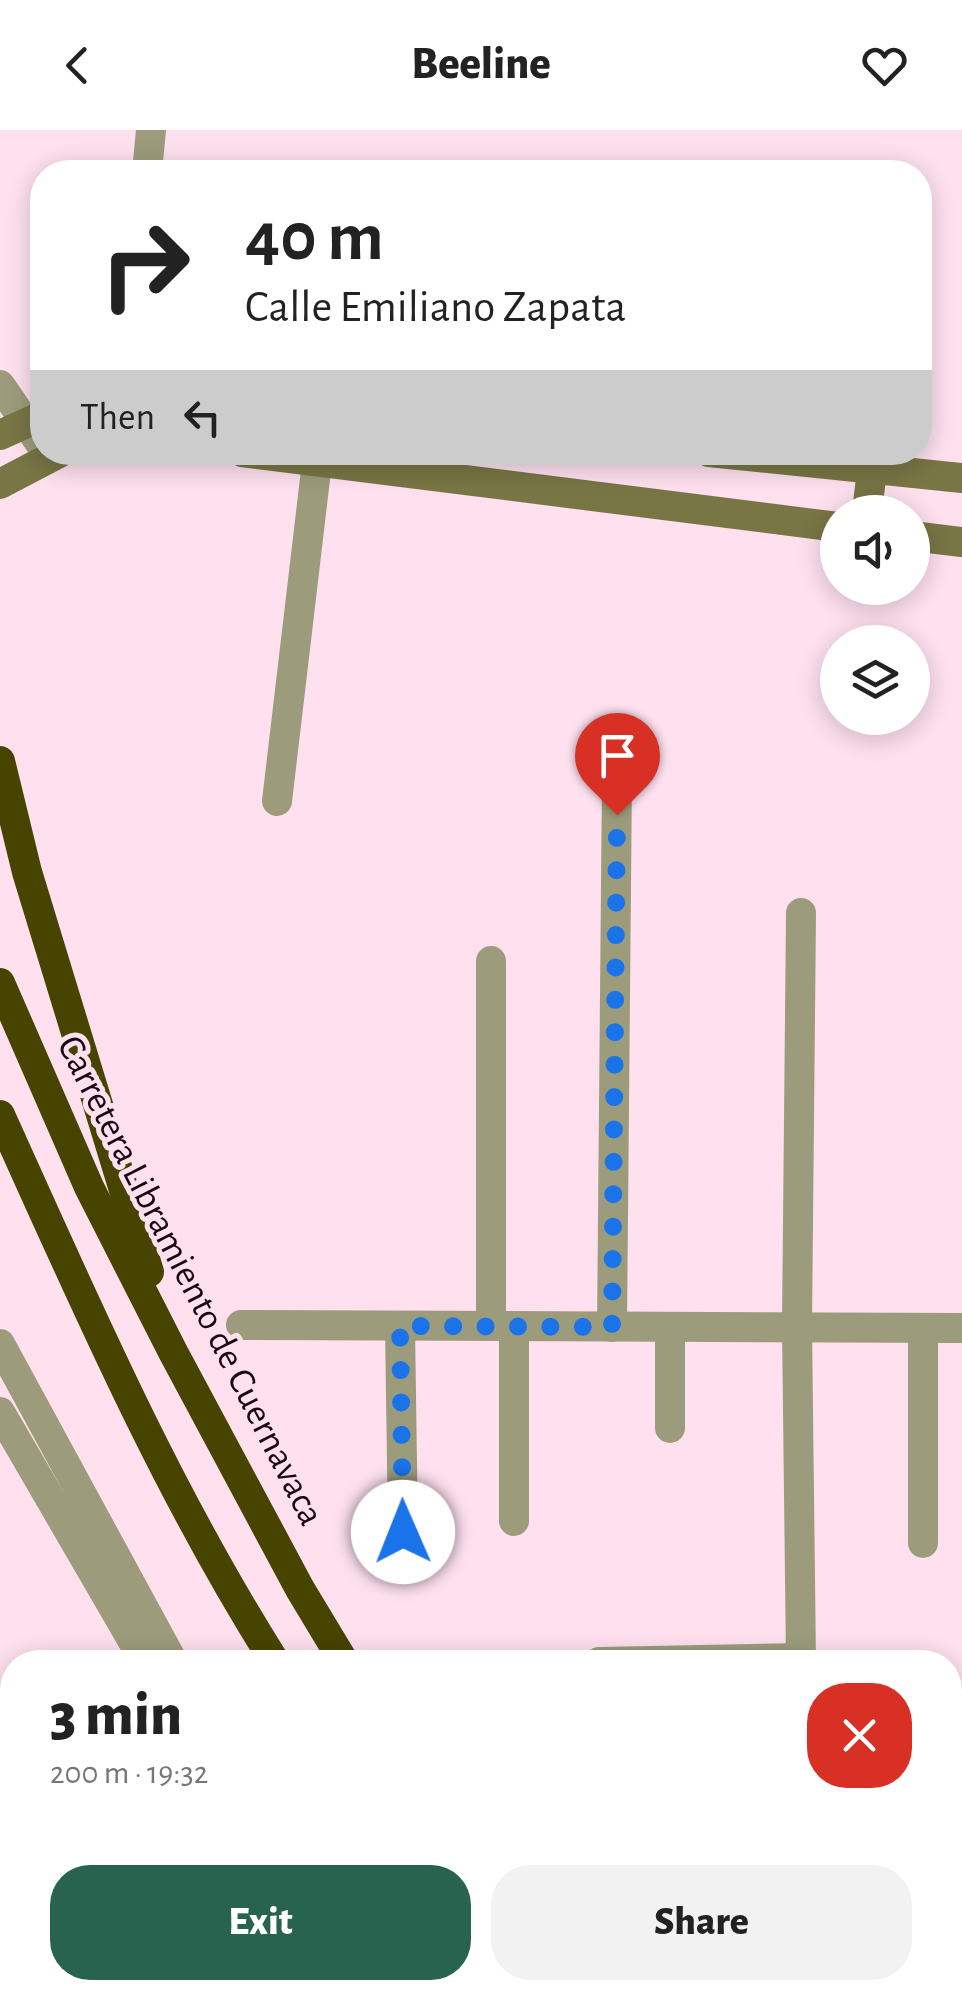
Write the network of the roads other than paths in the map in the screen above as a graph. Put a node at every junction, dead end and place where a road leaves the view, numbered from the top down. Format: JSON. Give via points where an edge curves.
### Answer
{"nodes":[{"id":1,"x":151,"y":130,"type":"edge"},
{"id":2,"x":148,"y":160,"type":"edge"},
{"id":3,"x":0,"y":385,"type":"edge"},
{"id":4,"x":30,"y":428,"type":"edge"},
{"id":5,"x":30,"y":449,"type":"edge"},
{"id":6,"x":317,"y":465,"type":"edge"},
{"id":7,"x":341,"y":465,"type":"edge"},
{"id":8,"x":838,"y":465,"type":"edge"},
{"id":9,"x":872,"y":470,"type":"junction"},
{"id":10,"x":962,"y":478,"type":"edge"},
{"id":11,"x":0,"y":484,"type":"edge"},
{"id":12,"x":869,"y":495,"type":"edge"},
{"id":13,"x":820,"y":525,"type":"edge"},
{"id":14,"x":930,"y":538,"type":"edge"},
{"id":15,"x":962,"y":542,"type":"edge"},
{"id":16,"x":0,"y":762,"type":"edge"},
{"id":17,"x":617,"y":775,"type":"dead end"},
{"id":18,"x":277,"y":801,"type":"dead end"},
{"id":19,"x":801,"y":913,"type":"dead end"},
{"id":20,"x":491,"y":962,"type":"dead end"},
{"id":21,"x":0,"y":984,"type":"edge"},
{"id":22,"x":0,"y":1115,"type":"edge"},
{"id":23,"x":241,"y":1325,"type":"dead end"},
{"id":24,"x":400,"y":1326,"type":"junction"},
{"id":25,"x":503,"y":1326,"type":"junction"},
{"id":26,"x":797,"y":1326,"type":"junction"},
{"id":27,"x":612,"y":1327,"type":"junction"},
{"id":28,"x":670,"y":1327,"type":"junction"},
{"id":29,"x":924,"y":1328,"type":"junction"},
{"id":30,"x":962,"y":1328,"type":"edge"},
{"id":31,"x":0,"y":1344,"type":"edge"},
{"id":32,"x":173,"y":1352,"type":"junction"},
{"id":33,"x":27,"y":1396,"type":"junction"},
{"id":34,"x":670,"y":1428,"type":"dead end"},
{"id":35,"x":4,"y":1432,"type":"edge"},
{"id":36,"x":514,"y":1521,"type":"dead end"},
{"id":37,"x":403,"y":1532,"type":"dead end"},
{"id":38,"x":924,"y":1543,"type":"dead end"},
{"id":39,"x":138,"y":1650,"type":"edge"},
{"id":40,"x":166,"y":1650,"type":"edge"},
{"id":41,"x":267,"y":1650,"type":"edge"},
{"id":42,"x":337,"y":1650,"type":"edge"},
{"id":43,"x":801,"y":1650,"type":"edge"}],
"edges":[{"from":1,"to":2,"type":"street"},
{"from":3,"to":4,"type":"street"},
{"from":5,"to":11,"type":"street"},
{"from":6,"to":18,"type":"street"},
{"from":7,"to":13,"type":"street"},
{"from":8,"to":9,"type":"street"},
{"from":9,"to":10,"type":"street"},
{"from":9,"to":12,"type":"street"},
{"from":14,"to":15,"type":"street"},
{"from":16,"to":32,"type":"highway","via":[[26,872]]},
{"from":17,"to":27,"type":"street"},
{"from":19,"to":26,"type":"street"},
{"from":20,"to":25,"type":"street"},
{"from":21,"to":32,"type":"highway","name":"Carretera Libramiento de Cuernavaca"},
{"from":22,"to":41,"type":"highway","via":[[115,1371]]},
{"from":23,"to":24,"type":"street"},
{"from":24,"to":25,"type":"street"},
{"from":24,"to":37,"type":"street"},
{"from":25,"to":27,"type":"street"},
{"from":25,"to":36,"type":"street"},
{"from":26,"to":28,"type":"street"},
{"from":26,"to":29,"type":"street"},
{"from":26,"to":43,"type":"street"},
{"from":27,"to":28,"type":"street"},
{"from":28,"to":34,"type":"street"},
{"from":29,"to":30,"type":"street"},
{"from":29,"to":38,"type":"street"},
{"from":31,"to":33,"type":"street"},
{"from":32,"to":42,"type":"highway","name":"Carretera Libramiento de Cuernavaca"},
{"from":33,"to":35,"type":"street"},
{"from":33,"to":40,"type":"street"},
{"from":35,"to":39,"type":"street"}]}
